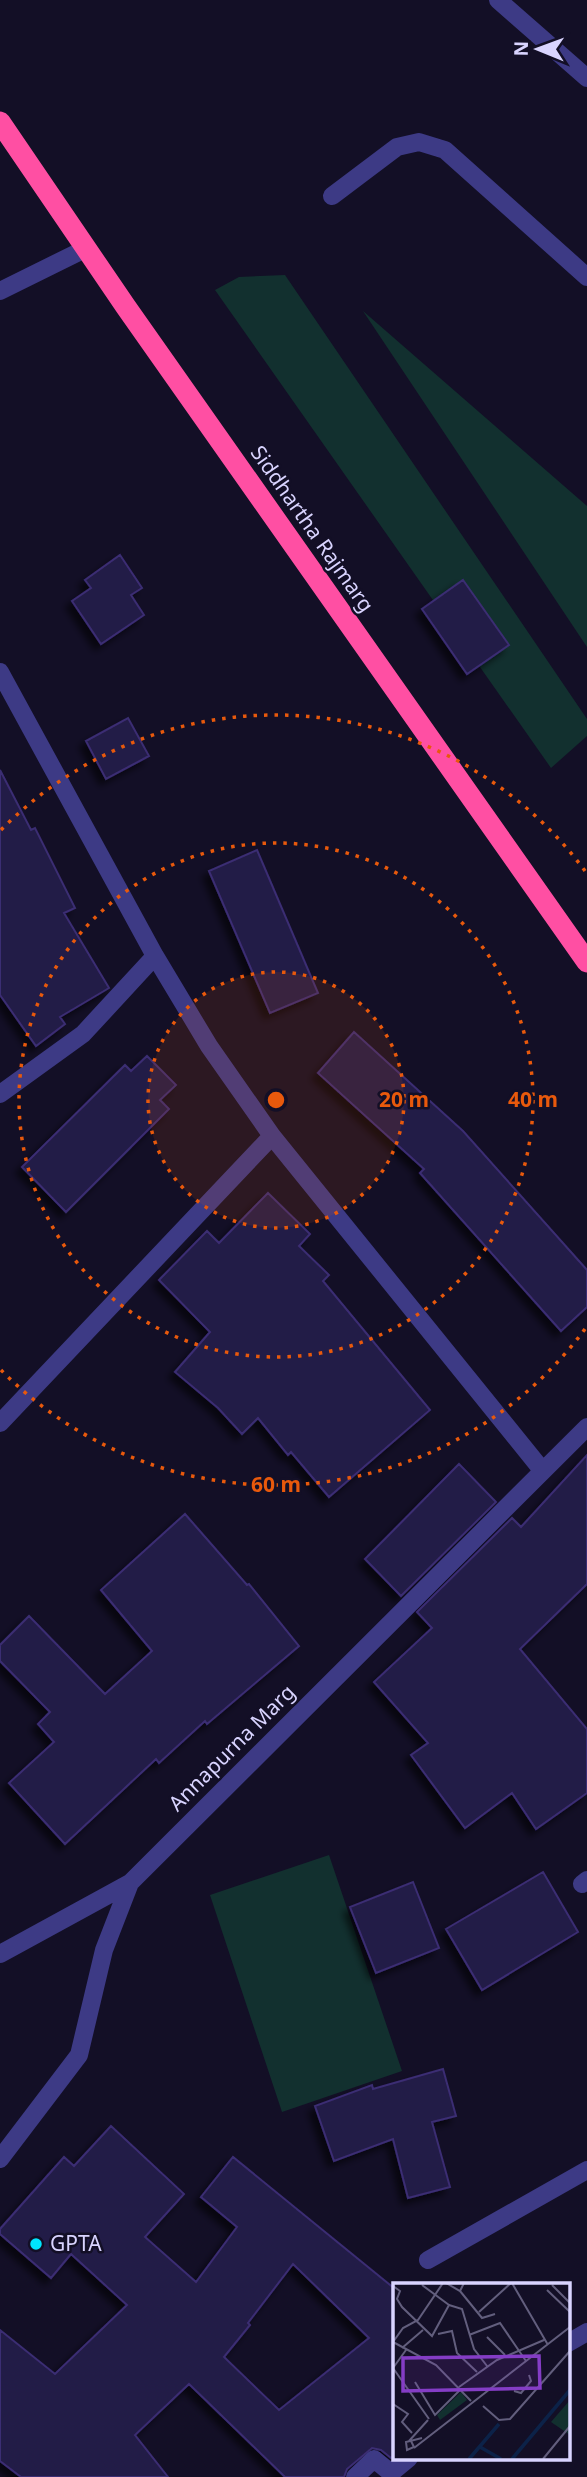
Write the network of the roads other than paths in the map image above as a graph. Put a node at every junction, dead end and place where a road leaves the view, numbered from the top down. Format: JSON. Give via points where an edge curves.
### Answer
{"nodes":[{"id":1,"x":498,"y":0,"type":"edge"},
{"id":2,"x":587,"y":78,"type":"edge"},
{"id":3,"x":0,"y":122,"type":"edge"},
{"id":4,"x":331,"y":196,"type":"dead end"},
{"id":5,"x":88,"y":248,"type":"junction"},
{"id":6,"x":587,"y":277,"type":"edge"},
{"id":7,"x":0,"y":292,"type":"edge"},
{"id":8,"x":0,"y":672,"type":"edge"},
{"id":9,"x":155,"y":956,"type":"junction"},
{"id":10,"x":587,"y":962,"type":"edge"},
{"id":11,"x":0,"y":1094,"type":"edge"},
{"id":12,"x":272,"y":1136,"type":"junction"},
{"id":13,"x":0,"y":1423,"type":"edge"},
{"id":14,"x":584,"y":1434,"type":"edge"},
{"id":15,"x":542,"y":1470,"type":"junction"},
{"id":16,"x":130,"y":1883,"type":"junction"},
{"id":17,"x":0,"y":1954,"type":"edge"},
{"id":18,"x":0,"y":2159,"type":"edge"},
{"id":19,"x":587,"y":2170,"type":"edge"},
{"id":20,"x":428,"y":2260,"type":"dead end"},
{"id":21,"x":587,"y":2332,"type":"edge"},
{"id":22,"x":570,"y":2342,"type":"edge"},
{"id":23,"x":406,"y":2460,"type":"edge"},
{"id":24,"x":355,"y":2477,"type":"edge"}],
"edges":[{"from":1,"to":2,"type":"street"},
{"from":3,"to":5,"type":"highway","name":"Siddhartha Rajmarg"},
{"from":4,"to":6,"type":"street","via":[[397,147],[419,142],[445,150]]},
{"from":5,"to":7,"type":"street"},
{"from":5,"to":10,"type":"highway","name":"Siddhartha Rajmarg"},
{"from":8,"to":9,"type":"street"},
{"from":9,"to":11,"type":"street","via":[[83,1034]]},
{"from":9,"to":12,"type":"street","via":[[209,1046]]},
{"from":12,"to":13,"type":"street"},
{"from":12,"to":15,"type":"street"},
{"from":14,"to":15,"type":"street","name":"Annapurna Marg"},
{"from":15,"to":16,"type":"street","name":"Annapurna Marg"},
{"from":16,"to":17,"type":"street"},
{"from":16,"to":18,"type":"street","name":"Annapurna Marg","via":[[104,1950],[79,2055]]},
{"from":19,"to":20,"type":"street"},
{"from":21,"to":22,"type":"street"},
{"from":23,"to":24,"type":"street","via":[[391,2473],[374,2459]]}]}
